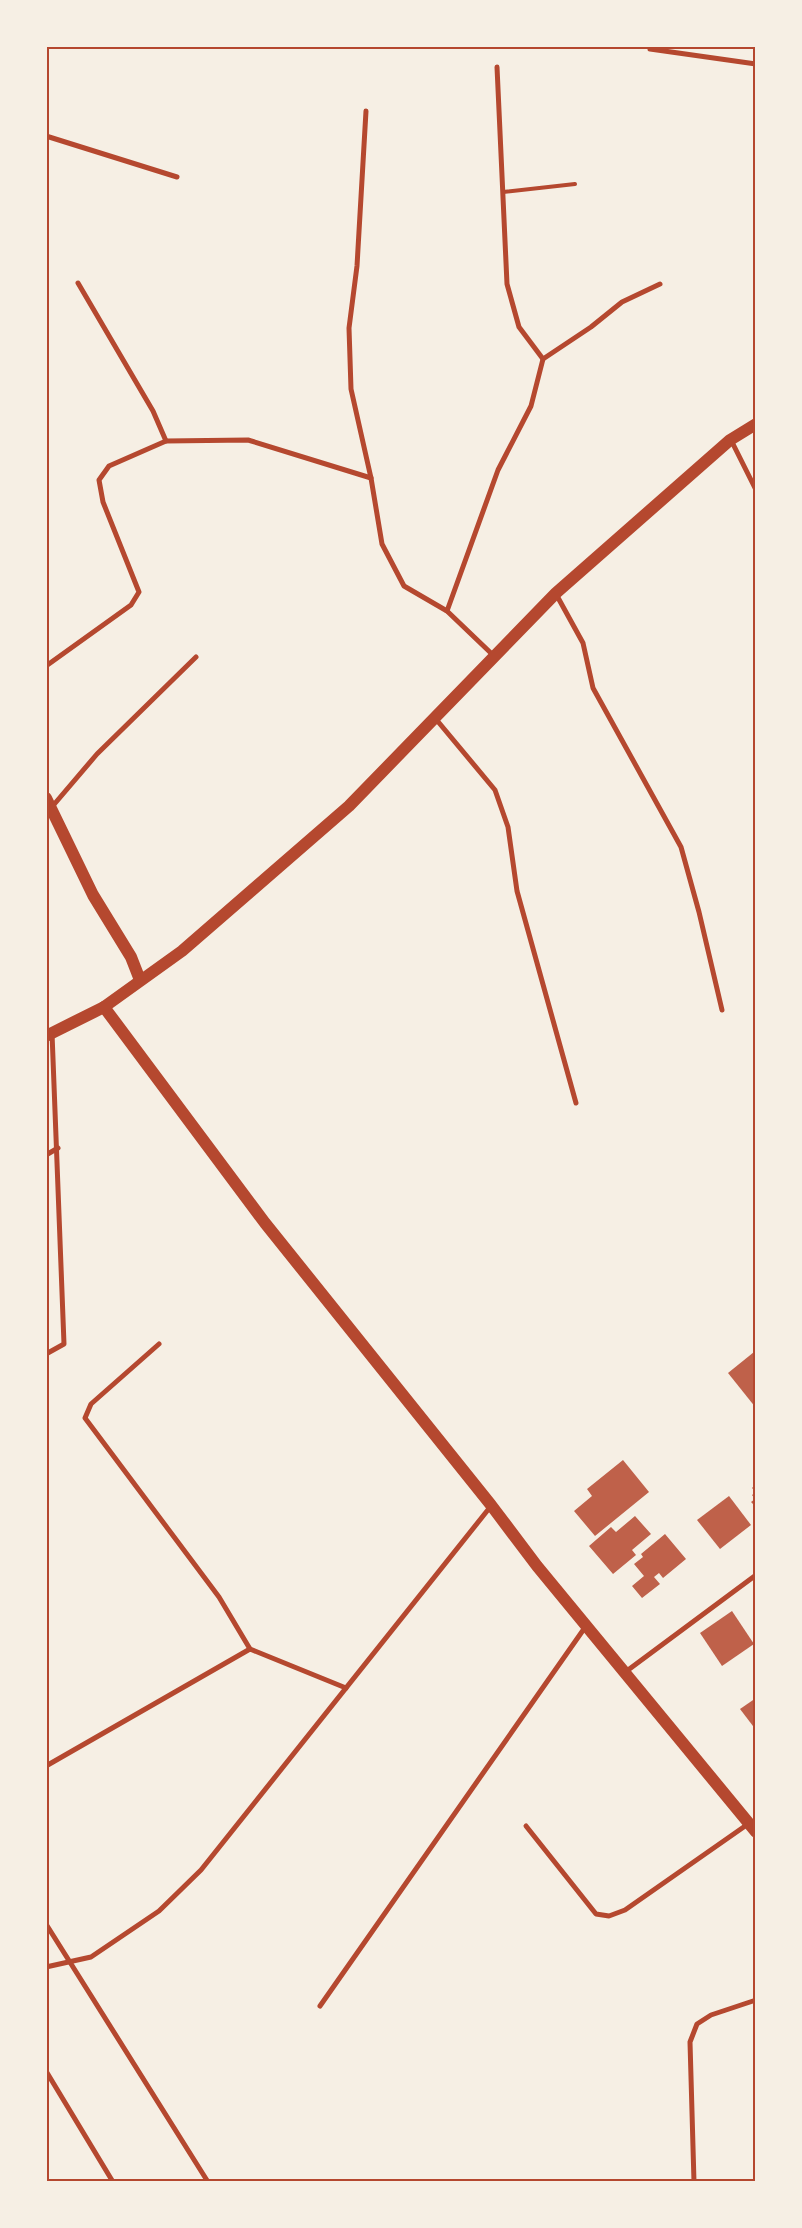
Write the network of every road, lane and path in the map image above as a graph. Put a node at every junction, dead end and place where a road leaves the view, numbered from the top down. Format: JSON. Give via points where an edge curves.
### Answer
{"nodes":[{"id":1,"x":650,"y":50,"type":"dead end"},
{"id":2,"x":756,"y":64,"type":"edge"},
{"id":3,"x":497,"y":67,"type":"dead end"},
{"id":4,"x":366,"y":111,"type":"dead end"},
{"id":5,"x":46,"y":136,"type":"edge"},
{"id":6,"x":177,"y":177,"type":"dead end"},
{"id":7,"x":574,"y":184,"type":"dead end"},
{"id":8,"x":503,"y":192,"type":"junction"},
{"id":9,"x":78,"y":283,"type":"dead end"},
{"id":10,"x":660,"y":284,"type":"dead end"},
{"id":11,"x":543,"y":359,"type":"junction"},
{"id":12,"x":756,"y":424,"type":"edge"},
{"id":13,"x":730,"y":440,"type":"junction"},
{"id":14,"x":166,"y":441,"type":"junction"},
{"id":15,"x":371,"y":478,"type":"junction"},
{"id":16,"x":756,"y":490,"type":"edge"},
{"id":17,"x":556,"y":593,"type":"junction"},
{"id":18,"x":447,"y":610,"type":"junction"},
{"id":19,"x":494,"y":656,"type":"junction"},
{"id":20,"x":196,"y":657,"type":"dead end"},
{"id":21,"x":46,"y":666,"type":"edge"},
{"id":22,"x":435,"y":717,"type":"junction"},
{"id":23,"x":49,"y":803,"type":"edge"},
{"id":24,"x":140,"y":980,"type":"junction"},
{"id":25,"x":104,"y":1007,"type":"junction"},
{"id":26,"x":722,"y":1010,"type":"dead end"},
{"id":27,"x":49,"y":1035,"type":"edge"},
{"id":28,"x":576,"y":1102,"type":"dead end"},
{"id":29,"x":58,"y":1148,"type":"junction"},
{"id":30,"x":46,"y":1155,"type":"edge"},
{"id":31,"x":159,"y":1344,"type":"dead end"},
{"id":32,"x":46,"y":1354,"type":"edge"},
{"id":33,"x":491,"y":1505,"type":"junction"},
{"id":34,"x":756,"y":1575,"type":"edge"},
{"id":35,"x":586,"y":1626,"type":"junction"},
{"id":36,"x":250,"y":1649,"type":"junction"},
{"id":37,"x":624,"y":1673,"type":"junction"},
{"id":38,"x":346,"y":1688,"type":"junction"},
{"id":39,"x":46,"y":1766,"type":"edge"},
{"id":40,"x":526,"y":1826,"type":"dead end"},
{"id":41,"x":752,"y":1828,"type":"edge"},
{"id":42,"x":46,"y":1924,"type":"edge"},
{"id":43,"x":71,"y":1962,"type":"junction"},
{"id":44,"x":46,"y":1967,"type":"edge"},
{"id":45,"x":756,"y":2000,"type":"edge"},
{"id":46,"x":320,"y":2006,"type":"dead end"},
{"id":47,"x":46,"y":2071,"type":"edge"},
{"id":48,"x":113,"y":2182,"type":"edge"},
{"id":49,"x":208,"y":2182,"type":"edge"},
{"id":50,"x":694,"y":2182,"type":"edge"}],
"edges":[{"from":1,"to":2,"type":"street"},
{"from":3,"to":8,"type":"street"},
{"from":4,"to":15,"type":"street","via":[[357,266],[349,328],[351,389]]},
{"from":5,"to":6,"type":"street"},
{"from":7,"to":8,"type":"lane"},
{"from":8,"to":11,"type":"street","via":[[507,284],[519,327]]},
{"from":9,"to":14,"type":"street","via":[[153,410]]},
{"from":10,"to":11,"type":"street","via":[[622,302]]},
{"from":11,"to":18,"type":"street","via":[[531,406],[498,470]]},
{"from":12,"to":13,"type":"main road"},
{"from":13,"to":16,"type":"street"},
{"from":13,"to":17,"type":"main road"},
{"from":14,"to":15,"type":"street","via":[[248,440]]},
{"from":14,"to":21,"type":"street","via":[[109,466],[99,480],[103,502],[139,592],[131,605]]},
{"from":15,"to":18,"type":"street","via":[[382,544],[404,586]]},
{"from":17,"to":19,"type":"main road"},
{"from":17,"to":26,"type":"street","via":[[584,643],[593,688],[681,847]]},
{"from":18,"to":19,"type":"street"},
{"from":19,"to":22,"type":"main road"},
{"from":20,"to":23,"type":"street"},
{"from":22,"to":24,"type":"main road","via":[[349,806],[182,951]]},
{"from":22,"to":28,"type":"street","via":[[495,790],[508,827],[517,891]]},
{"from":23,"to":24,"type":"main road","via":[[93,896],[131,957]]},
{"from":24,"to":25,"type":"main road"},
{"from":25,"to":27,"type":"main road"},
{"from":25,"to":33,"type":"main road","via":[[265,1223]]},
{"from":27,"to":29,"type":"street"},
{"from":29,"to":30,"type":"street"},
{"from":29,"to":32,"type":"street","via":[[64,1344]]},
{"from":31,"to":36,"type":"street","via":[[91,1404],[85,1418],[219,1598]]},
{"from":33,"to":35,"type":"main road"},
{"from":33,"to":38,"type":"street"},
{"from":34,"to":37,"type":"street"},
{"from":35,"to":37,"type":"main road"},
{"from":35,"to":46,"type":"street"},
{"from":36,"to":38,"type":"street"},
{"from":36,"to":39,"type":"street"},
{"from":37,"to":41,"type":"main road"},
{"from":38,"to":43,"type":"street","via":[[201,1870],[159,1911],[91,1957]]},
{"from":40,"to":41,"type":"street","via":[[596,1914],[609,1916],[625,1910]]},
{"from":42,"to":43,"type":"street"},
{"from":43,"to":44,"type":"street"},
{"from":43,"to":49,"type":"street"},
{"from":45,"to":50,"type":"street","via":[[711,2015],[697,2024],[690,2042]]},
{"from":47,"to":48,"type":"street"}]}
